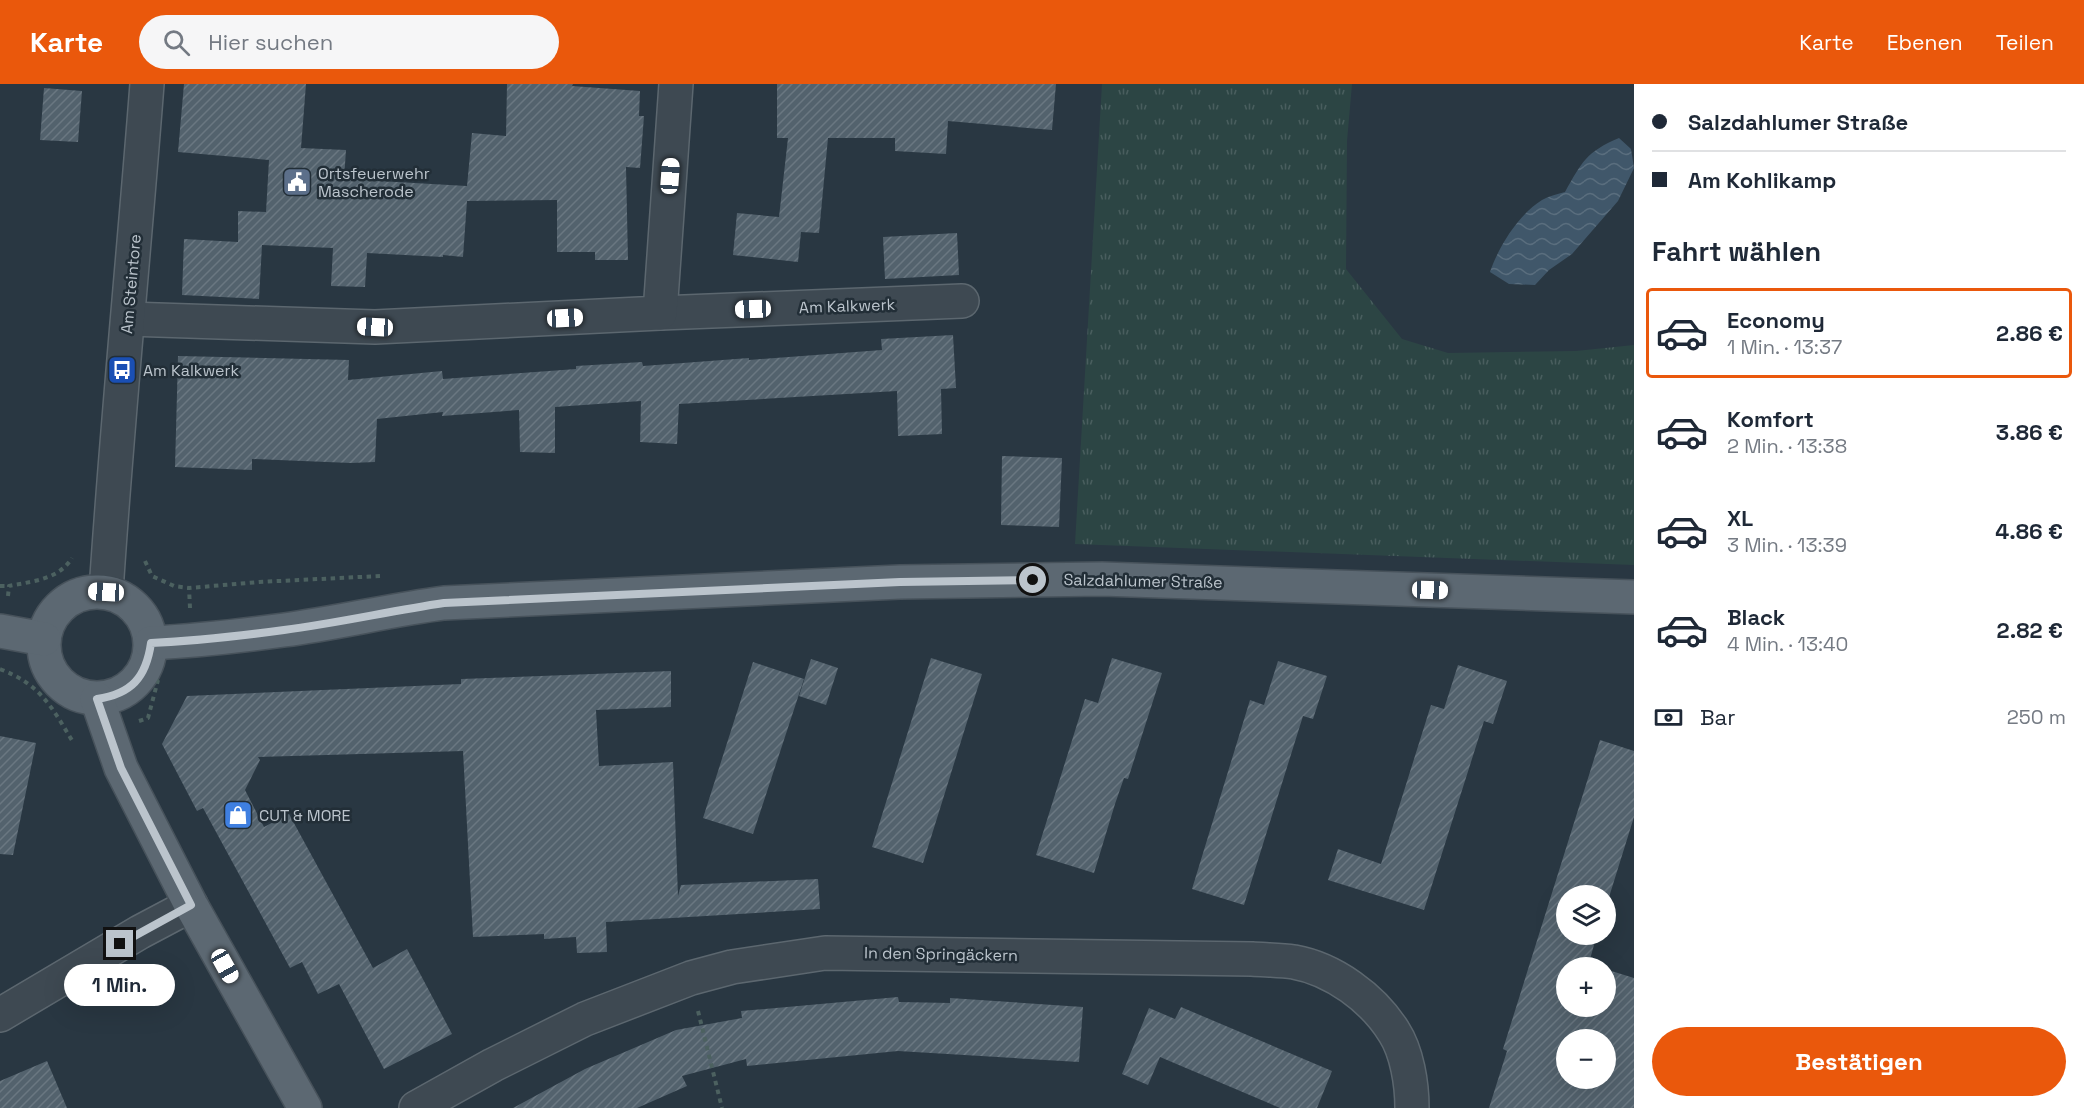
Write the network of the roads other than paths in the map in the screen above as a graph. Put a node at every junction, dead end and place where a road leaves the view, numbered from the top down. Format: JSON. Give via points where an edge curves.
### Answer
{"nodes":[{"id":1,"x":147,"y":84,"type":"edge"},
{"id":2,"x":676,"y":84,"type":"edge"},
{"id":3,"x":962,"y":301,"type":"dead end"},
{"id":4,"x":660,"y":313,"type":"junction"},
{"id":5,"x":128,"y":319,"type":"junction"},
{"id":6,"x":106,"y":592,"type":"junction"},
{"id":7,"x":1634,"y":597,"type":"edge"},
{"id":8,"x":0,"y":631,"type":"edge"},
{"id":9,"x":44,"y":639,"type":"junction"},
{"id":10,"x":151,"y":643,"type":"junction"},
{"id":11,"x":97,"y":699,"type":"junction"},
{"id":12,"x":191,"y":905,"type":"junction"},
{"id":13,"x":0,"y":1015,"type":"edge"},
{"id":14,"x":305,"y":1108,"type":"edge"},
{"id":15,"x":416,"y":1108,"type":"edge"},
{"id":16,"x":1412,"y":1108,"type":"edge"}],
"edges":[{"from":1,"to":5,"type":"street","name":"Am Steintore"},
{"from":2,"to":4,"type":"street"},
{"from":3,"to":4,"type":"street","name":"Am Kalkwerk"},
{"from":4,"to":5,"type":"street","name":"Am Kalkwerk","via":[[375,327]]},
{"from":5,"to":6,"type":"street","name":"Am Steintore"},
{"from":6,"to":9,"type":"main road","via":[[84,593],[65,602],[47,625]]},
{"from":6,"to":10,"type":"main road","via":[[132,604],[142,616]]},
{"from":7,"to":10,"type":"main road","name":"Salzdahlumer Straße","via":[[1102,579],[900,582],[444,603],[286,630]]},
{"from":8,"to":9,"type":"main road"},
{"from":9,"to":11,"type":"main road","via":[[45,657],[63,687],[79,696]]},
{"from":10,"to":11,"type":"main road","via":[[141,676],[114,696]]},
{"from":11,"to":12,"type":"main road","via":[[121,768]]},
{"from":12,"to":13,"type":"street"},
{"from":12,"to":14,"type":"main road"},
{"from":15,"to":16,"type":"street","name":"In den Springäckern","via":[[585,1019],[690,978],[732,967],[825,953],[1294,962],[1333,976],[1379,1012],[1395,1033],[1404,1055]]}]}
